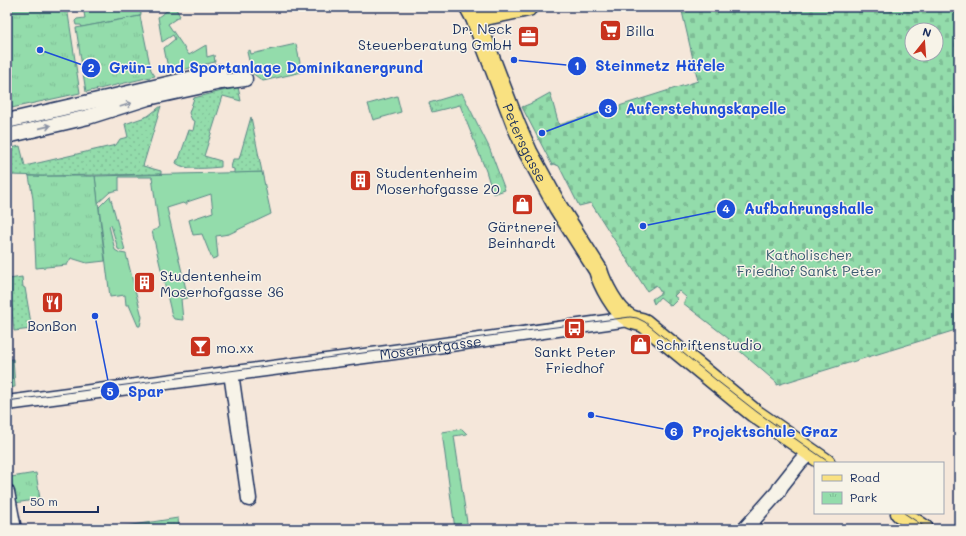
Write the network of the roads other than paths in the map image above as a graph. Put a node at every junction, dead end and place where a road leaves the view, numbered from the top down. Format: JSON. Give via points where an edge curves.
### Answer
{"nodes":[{"id":1,"x":528,"y":7,"type":"edge"},
{"id":2,"x":472,"y":13,"type":"edge"},
{"id":3,"x":245,"y":79,"type":"dead end"},
{"id":4,"x":182,"y":86,"type":"junction"},
{"id":5,"x":86,"y":103,"type":"junction"},
{"id":6,"x":88,"y":117,"type":"junction"},
{"id":7,"x":7,"y":121,"type":"edge"},
{"id":8,"x":7,"y":136,"type":"edge"},
{"id":9,"x":629,"y":319,"type":"junction"},
{"id":10,"x":231,"y":373,"type":"junction"},
{"id":11,"x":7,"y":403,"type":"edge"},
{"id":12,"x":810,"y":452,"type":"junction"},
{"id":13,"x":825,"y":462,"type":"edge"},
{"id":14,"x":7,"y":492,"type":"edge"},
{"id":15,"x":249,"y":500,"type":"dead end"},
{"id":16,"x":902,"y":514,"type":"edge"},
{"id":17,"x":14,"y":529,"type":"edge"},
{"id":18,"x":745,"y":529,"type":"edge"},
{"id":19,"x":924,"y":529,"type":"edge"}],
"edges":[{"from":1,"to":2,"type":"main road"},
{"from":2,"to":9,"type":"main road","name":"Petersgasse","via":[[528,152],[558,207],[598,270],[602,281]]},
{"from":3,"to":4,"type":"street","via":[[220,77]]},
{"from":4,"to":5,"type":"street"},
{"from":6,"to":4,"type":"street","one_way":true},
{"from":5,"to":6,"type":"street"},
{"from":5,"to":7,"type":"street"},
{"from":8,"to":6,"type":"street","one_way":true},
{"from":9,"to":10,"type":"street","name":"Moserhofgasse"},
{"from":9,"to":12,"type":"main road","name":"Petersgasse","via":[[644,323],[754,413]]},
{"from":10,"to":11,"type":"street","name":"Moserhofgasse"},
{"from":10,"to":15,"type":"street"},
{"from":12,"to":13,"type":"main road","name":"Petersgasse"},
{"from":12,"to":18,"type":"street"},
{"from":14,"to":17,"type":"street"},
{"from":16,"to":19,"type":"main road"}]}
